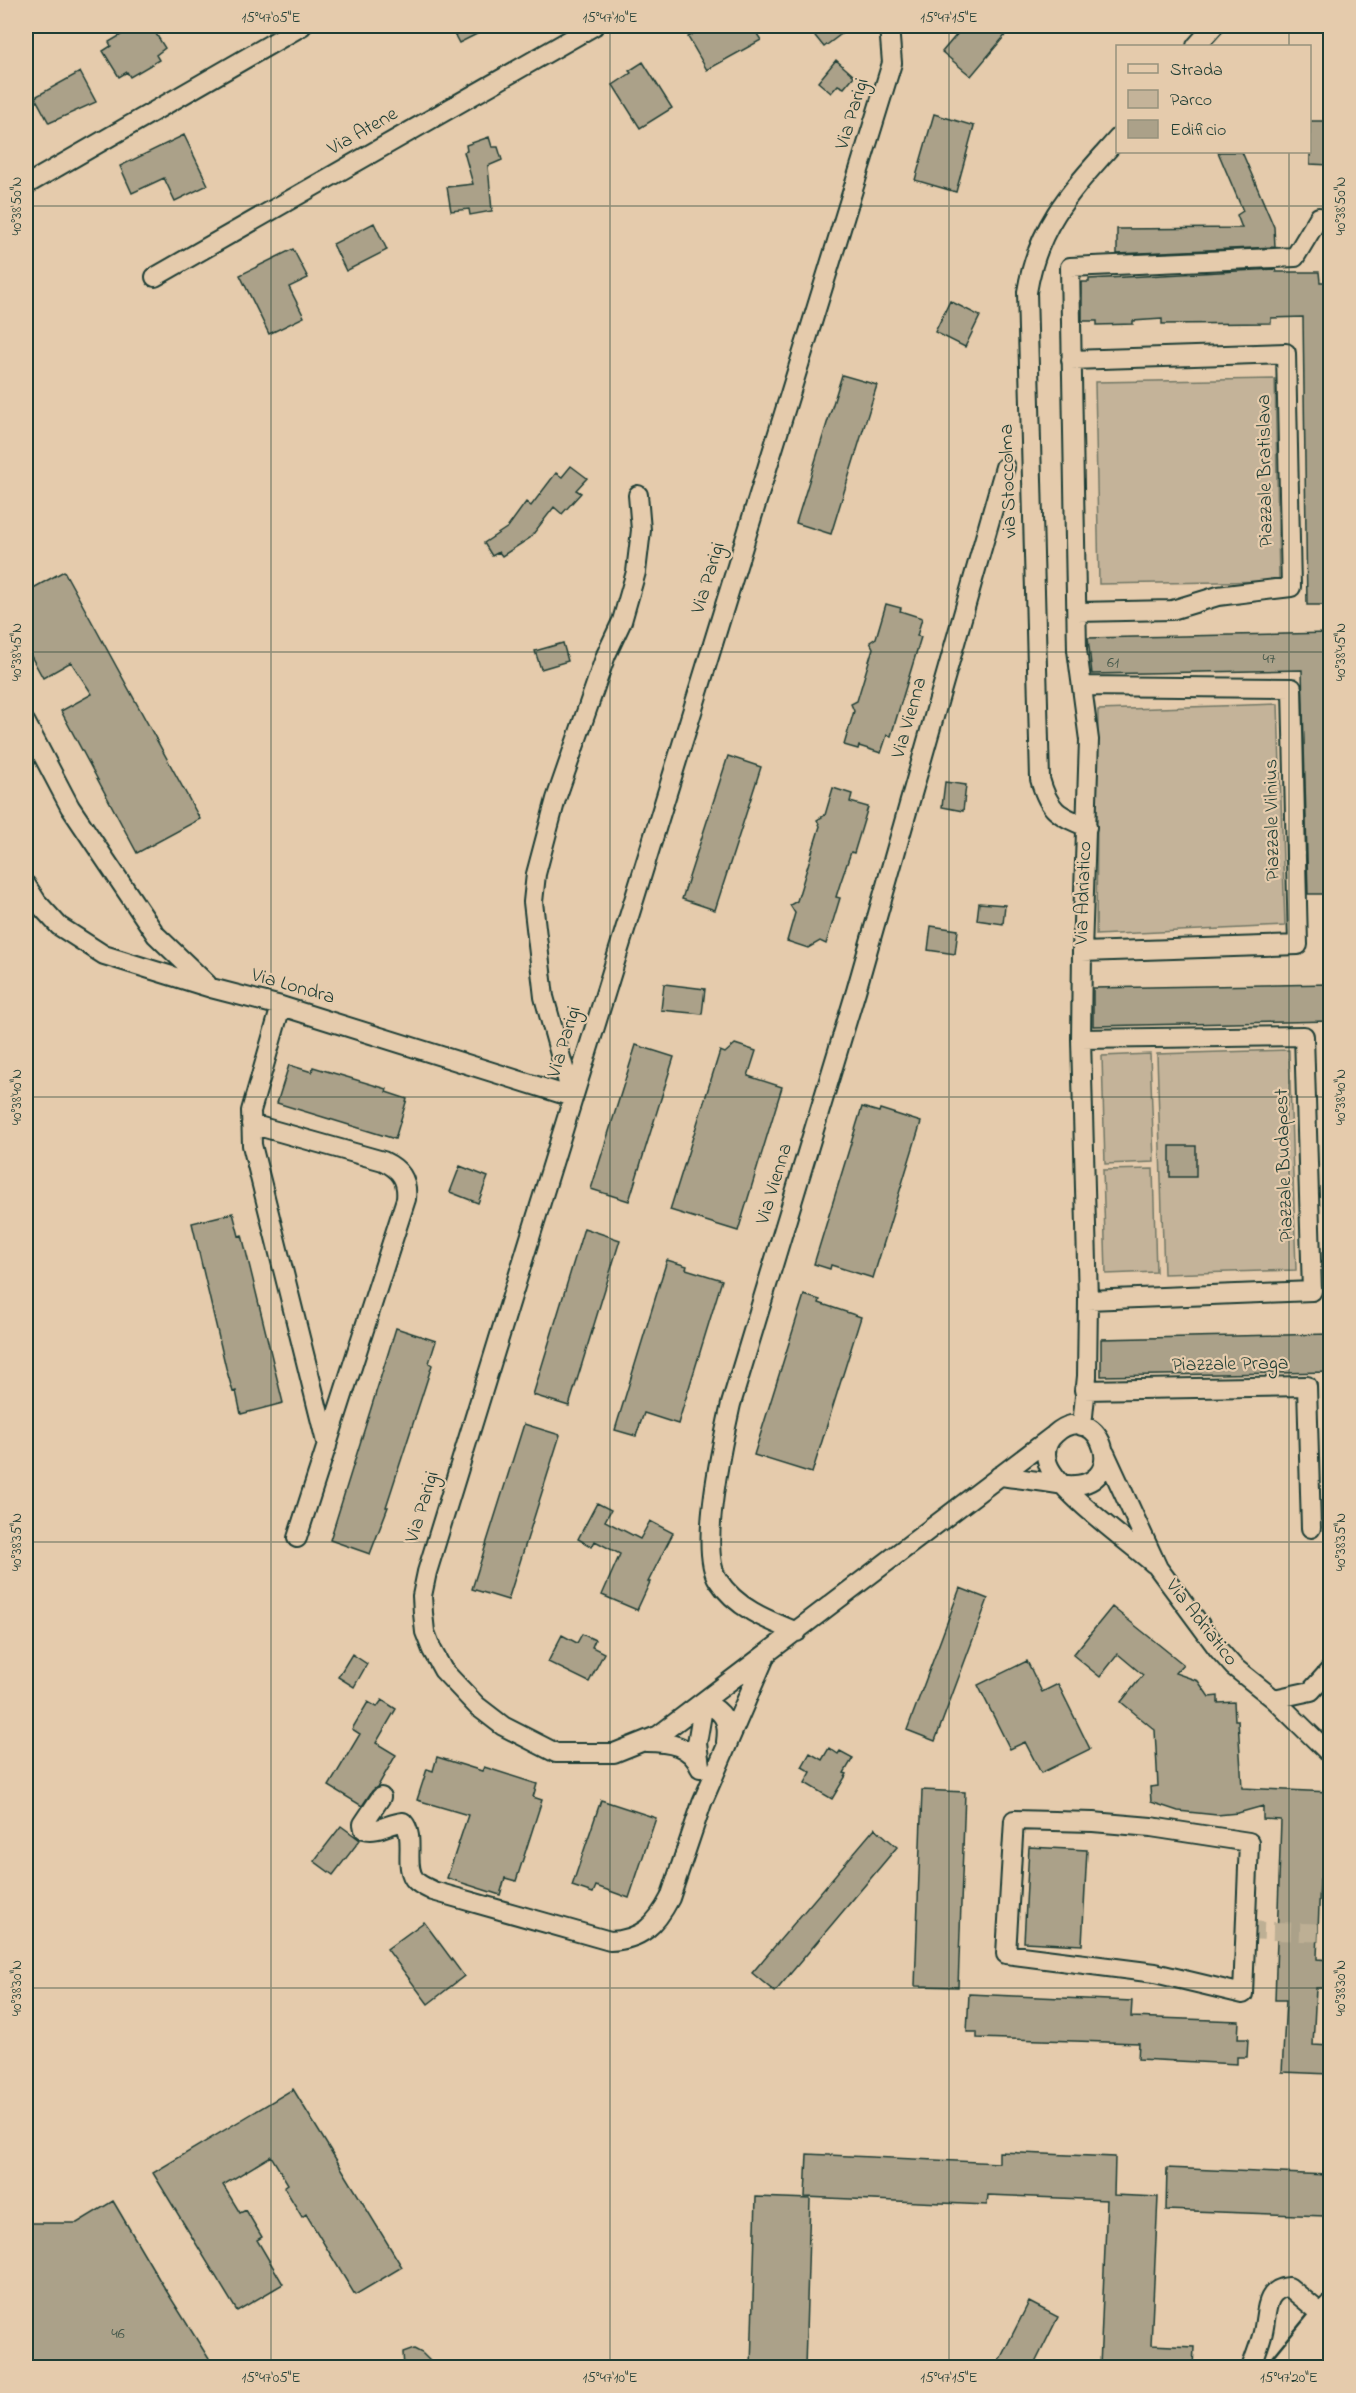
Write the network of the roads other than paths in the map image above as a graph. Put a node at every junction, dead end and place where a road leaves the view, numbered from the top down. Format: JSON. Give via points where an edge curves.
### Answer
{"nodes":[{"id":1,"x":302,"y":26,"type":"edge"},
{"id":2,"x":594,"y":26,"type":"edge"},
{"id":3,"x":889,"y":26,"type":"edge"},
{"id":4,"x":1214,"y":26,"type":"edge"},
{"id":5,"x":1197,"y":45,"type":"edge"},
{"id":6,"x":1116,"y":140,"type":"edge"},
{"id":7,"x":26,"y":185,"type":"edge"},
{"id":8,"x":1319,"y":217,"type":"dead end"},
{"id":9,"x":155,"y":277,"type":"dead end"},
{"id":10,"x":1071,"y":360,"type":"junction"},
{"id":11,"x":1005,"y":468,"type":"dead end"},
{"id":12,"x":638,"y":495,"type":"dead end"},
{"id":13,"x":1077,"y":612,"type":"junction"},
{"id":14,"x":1082,"y":686,"type":"junction"},
{"id":15,"x":26,"y":723,"type":"edge"},
{"id":16,"x":1087,"y":827,"type":"junction"},
{"id":17,"x":26,"y":885,"type":"edge"},
{"id":18,"x":1082,"y":952,"type":"junction"},
{"id":19,"x":211,"y":988,"type":"junction"},
{"id":20,"x":281,"y":1005,"type":"junction"},
{"id":21,"x":1081,"y":1039,"type":"junction"},
{"id":22,"x":572,"y":1097,"type":"junction"},
{"id":23,"x":251,"y":1124,"type":"junction"},
{"id":24,"x":1088,"y":1300,"type":"junction"},
{"id":25,"x":1084,"y":1390,"type":"junction"},
{"id":26,"x":1082,"y":1426,"type":"junction"},
{"id":27,"x":1054,"y":1434,"type":"junction"},
{"id":28,"x":327,"y":1446,"type":"junction"},
{"id":29,"x":1105,"y":1453,"type":"junction"},
{"id":30,"x":999,"y":1476,"type":"junction"},
{"id":31,"x":1061,"y":1485,"type":"junction"},
{"id":32,"x":1311,"y":1528,"type":"dead end"},
{"id":33,"x":297,"y":1538,"type":"dead end"},
{"id":34,"x":1158,"y":1568,"type":"junction"},
{"id":35,"x":797,"y":1632,"type":"junction"},
{"id":36,"x":765,"y":1656,"type":"junction"},
{"id":37,"x":1330,"y":1670,"type":"edge"},
{"id":38,"x":1274,"y":1699,"type":"junction"},
{"id":39,"x":704,"y":1702,"type":"junction"},
{"id":40,"x":641,"y":1742,"type":"junction"},
{"id":41,"x":1330,"y":1754,"type":"edge"},
{"id":42,"x":723,"y":1756,"type":"junction"},
{"id":43,"x":700,"y":1766,"type":"junction"},
{"id":44,"x":381,"y":1797,"type":"dead end"},
{"id":45,"x":702,"y":1803,"type":"junction"},
{"id":46,"x":1249,"y":1842,"type":"joint"},
{"id":47,"x":1328,"y":2315,"type":"edge"},
{"id":48,"x":1313,"y":2357,"type":"edge"},
{"id":49,"x":1251,"y":2367,"type":"edge"},
{"id":50,"x":1280,"y":2367,"type":"edge"}],
"edges":[{"from":1,"to":7,"type":"street"},
{"from":2,"to":9,"type":"street","name":"Via Atene"},
{"from":3,"to":22,"type":"street","name":"Via Parigi","via":[[892,63]]},
{"from":4,"to":5,"type":"street"},
{"from":6,"to":16,"type":"street","name":"via Stoccolma","via":[[1054,214],[1039,242],[1027,292],[1040,779],[1046,799],[1058,815]]},
{"from":8,"to":10,"type":"street","name":"Via Adriatico","via":[[1294,257],[1070,267]]},
{"from":10,"to":13,"type":"street","name":"Via Adriatico"},
{"from":10,"to":13,"type":"street","name":"Piazzale Bratislava","via":[[1286,353],[1287,388],[1291,587],[1218,596],[1172,610]]},
{"from":11,"to":35,"type":"street","name":"Via Vienna","via":[[856,991],[731,1404],[718,1468],[711,1555],[716,1578],[742,1605]]},
{"from":12,"to":22,"type":"street","via":[[641,530],[636,572],[622,621],[606,655],[556,799],[536,874],[533,902],[544,998]]},
{"from":13,"to":14,"type":"street","name":"Via Adriatico"},
{"from":14,"to":16,"type":"street","name":"Via Adriatico","via":[[1089,740]]},
{"from":14,"to":18,"type":"street","name":"Piazzale Vilnius","via":[[1292,688],[1298,945]]},
{"from":15,"to":19,"type":"street","via":[[70,807],[156,935]]},
{"from":16,"to":18,"type":"street","name":"Via Adriatico"},
{"from":17,"to":19,"type":"street","name":"Via Londra","via":[[59,926],[104,956]]},
{"from":18,"to":21,"type":"street","name":"Via Adriatico"},
{"from":19,"to":20,"type":"street","name":"Via Londra"},
{"from":20,"to":22,"type":"street","name":"Via Londra"},
{"from":20,"to":23,"type":"street","via":[[256,1090]]},
{"from":21,"to":24,"type":"street","name":"Via Adriatico"},
{"from":21,"to":24,"type":"street","name":"Piazzale Budapest","via":[[1304,1036],[1312,1291]]},
{"from":22,"to":40,"type":"street","name":"Via Parigi","via":[[427,1572],[422,1596],[425,1632],[443,1670],[477,1706],[503,1726],[556,1753],[614,1753]]},
{"from":23,"to":28,"type":"street","via":[[252,1145]]},
{"from":23,"to":28,"type":"street","via":[[383,1161],[398,1168],[407,1187]]},
{"from":24,"to":25,"type":"street","name":"Via Adriatico"},
{"from":25,"to":26,"type":"street","name":"Via Adriatico"},
{"from":25,"to":32,"type":"street","name":"Piazzale Praga","via":[[1307,1386]]},
{"from":26,"to":27,"type":"street","via":[[1068,1426]]},
{"from":26,"to":29,"type":"street","name":"Via Adriatico","via":[[1099,1436]]},
{"from":27,"to":30,"type":"street"},
{"from":27,"to":31,"type":"street","name":"Via Adriatico","via":[[1046,1457]]},
{"from":28,"to":33,"type":"street"},
{"from":29,"to":31,"type":"street","via":[[1099,1473],[1092,1480],[1082,1485]]},
{"from":29,"to":34,"type":"street","name":"Via Adriatico"},
{"from":30,"to":31,"type":"street"},
{"from":30,"to":35,"type":"street"},
{"from":31,"to":34,"type":"street","name":"Via Adriatico"},
{"from":34,"to":38,"type":"street","name":"Via Adriatico","via":[[1218,1649]]},
{"from":35,"to":36,"type":"street","name":"Via Parigi"},
{"from":36,"to":39,"type":"street","name":"Via Parigi"},
{"from":36,"to":42,"type":"street"},
{"from":37,"to":38,"type":"street","via":[[1311,1691]]},
{"from":38,"to":41,"type":"street","name":"Via Adriatico"},
{"from":39,"to":40,"type":"street","name":"Via Parigi","via":[[659,1735]]},
{"from":39,"to":42,"type":"street","via":[[719,1710],[726,1720]]},
{"from":39,"to":43,"type":"street","via":[[697,1743]]},
{"from":40,"to":43,"type":"street","via":[[681,1746]]},
{"from":42,"to":45,"type":"street"},
{"from":43,"to":45,"type":"street"},
{"from":44,"to":45,"type":"street","via":[[363,1824],[364,1829],[378,1830],[403,1822],[408,1828],[412,1876],[418,1883],[433,1891],[610,1941],[639,1935],[664,1909]]},
{"from":46,"to":46,"type":"street","via":[[1151,1827],[1014,1820],[1006,1954],[1155,1974],[1243,1994]]},
{"from":47,"to":48,"type":"street"},
{"from":47,"to":49,"type":"street","via":[[1289,2287],[1281,2287],[1269,2299],[1263,2334]]},
{"from":47,"to":50,"type":"street"}]}
